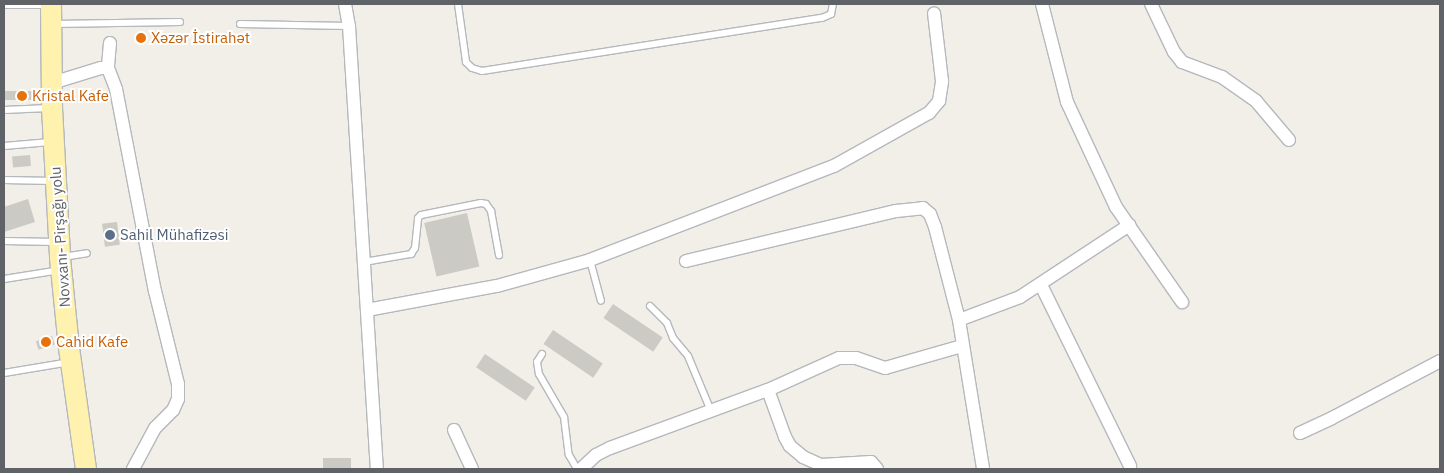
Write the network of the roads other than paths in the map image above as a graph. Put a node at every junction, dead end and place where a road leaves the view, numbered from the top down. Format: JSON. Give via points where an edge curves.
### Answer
{"nodes":[{"id":1,"x":345,"y":4,"type":"edge"},
{"id":2,"x":458,"y":4,"type":"edge"},
{"id":3,"x":832,"y":4,"type":"edge"},
{"id":4,"x":1042,"y":4,"type":"edge"},
{"id":5,"x":1151,"y":4,"type":"edge"},
{"id":6,"x":4,"y":5,"type":"edge"},
{"id":7,"x":51,"y":11,"type":"edge"},
{"id":8,"x":934,"y":13,"type":"dead end"},
{"id":9,"x":180,"y":22,"type":"dead end"},
{"id":10,"x":240,"y":24,"type":"dead end"},
{"id":11,"x":349,"y":26,"type":"junction"},
{"id":12,"x":110,"y":43,"type":"dead end"},
{"id":13,"x":108,"y":68,"type":"junction"},
{"id":14,"x":52,"y":83,"type":"junction"},
{"id":15,"x":52,"y":108,"type":"junction"},
{"id":16,"x":4,"y":110,"type":"edge"},
{"id":17,"x":1289,"y":140,"type":"dead end"},
{"id":18,"x":54,"y":142,"type":"junction"},
{"id":19,"x":4,"y":146,"type":"edge"},
{"id":20,"x":4,"y":180,"type":"edge"},
{"id":21,"x":56,"y":181,"type":"junction"},
{"id":22,"x":1129,"y":225,"type":"junction"},
{"id":23,"x":4,"y":241,"type":"edge"},
{"id":24,"x":87,"y":253,"type":"dead end"},
{"id":25,"x":499,"y":255,"type":"dead end"},
{"id":26,"x":60,"y":256,"type":"junction"},
{"id":27,"x":590,"y":260,"type":"junction"},
{"id":28,"x":686,"y":261,"type":"dead end"},
{"id":29,"x":362,"y":262,"type":"junction"},
{"id":30,"x":4,"y":279,"type":"edge"},
{"id":31,"x":1041,"y":285,"type":"junction"},
{"id":32,"x":601,"y":301,"type":"dead end"},
{"id":33,"x":1182,"y":302,"type":"dead end"},
{"id":34,"x":650,"y":306,"type":"dead end"},
{"id":35,"x":367,"y":310,"type":"junction"},
{"id":36,"x":959,"y":320,"type":"junction"},
{"id":37,"x":962,"y":346,"type":"junction"},
{"id":38,"x":542,"y":354,"type":"dead end"},
{"id":39,"x":1440,"y":361,"type":"edge"},
{"id":40,"x":71,"y":362,"type":"junction"},
{"id":41,"x":4,"y":373,"type":"edge"},
{"id":42,"x":768,"y":390,"type":"junction"},
{"id":43,"x":711,"y":411,"type":"junction"},
{"id":44,"x":454,"y":430,"type":"dead end"},
{"id":45,"x":1300,"y":432,"type":"dead end"},
{"id":46,"x":587,"y":466,"type":"edge"},
{"id":47,"x":813,"y":466,"type":"edge"},
{"id":48,"x":1130,"y":466,"type":"dead end"},
{"id":49,"x":86,"y":469,"type":"edge"},
{"id":50,"x":133,"y":469,"type":"edge"},
{"id":51,"x":376,"y":469,"type":"edge"},
{"id":52,"x":472,"y":469,"type":"edge"},
{"id":53,"x":576,"y":469,"type":"edge"},
{"id":54,"x":877,"y":469,"type":"edge"},
{"id":55,"x":983,"y":469,"type":"edge"}],
"edges":[{"from":1,"to":11,"type":"street"},
{"from":2,"to":3,"type":"lane","via":[[466,62],[482,71],[822,18],[831,14]]},
{"from":4,"to":22,"type":"street","via":[[1068,102],[1116,207]]},
{"from":5,"to":17,"type":"street","via":[[1182,62],[1215,72],[1256,101]]},
{"from":6,"to":7,"type":"lane"},
{"from":7,"to":9,"type":"lane"},
{"from":7,"to":14,"type":"main road","name":"Novxanı- Pirşağı yolu"},
{"from":8,"to":27,"type":"street","via":[[942,80],[940,101],[929,113],[834,166]]},
{"from":10,"to":11,"type":"lane"},
{"from":11,"to":29,"type":"street"},
{"from":12,"to":13,"type":"street"},
{"from":13,"to":14,"type":"street"},
{"from":13,"to":50,"type":"street","via":[[116,89],[155,291],[178,384],[178,399],[173,410],[155,428]]},
{"from":14,"to":15,"type":"main road","name":"Novxanı- Pirşağı yolu"},
{"from":15,"to":16,"type":"lane"},
{"from":15,"to":18,"type":"main road","name":"Novxanı- Pirşağı yolu"},
{"from":18,"to":19,"type":"lane"},
{"from":18,"to":21,"type":"main road","name":"Novxanı- Pirşağı yolu"},
{"from":20,"to":21,"type":"lane"},
{"from":21,"to":26,"type":"main road","name":"Novxanı- Pirşağı yolu"},
{"from":22,"to":31,"type":"street"},
{"from":22,"to":33,"type":"street"},
{"from":23,"to":26,"type":"lane"},
{"from":24,"to":26,"type":"lane"},
{"from":25,"to":29,"type":"lane","via":[[491,211],[481,203],[421,215],[411,254]]},
{"from":26,"to":30,"type":"lane"},
{"from":26,"to":40,"type":"main road","name":"Novxanı- Pirşağı yolu"},
{"from":27,"to":32,"type":"lane"},
{"from":27,"to":35,"type":"street","via":[[497,286]]},
{"from":28,"to":36,"type":"street","via":[[896,211],[923,208],[930,214],[935,227]]},
{"from":29,"to":35,"type":"street"},
{"from":31,"to":36,"type":"street","via":[[996,308]]},
{"from":31,"to":48,"type":"street"},
{"from":34,"to":43,"type":"lane","via":[[667,323],[673,338],[688,356]]},
{"from":35,"to":51,"type":"street"},
{"from":36,"to":37,"type":"street"},
{"from":37,"to":42,"type":"street","via":[[885,368],[856,358],[839,358]]},
{"from":37,"to":55,"type":"street"},
{"from":38,"to":53,"type":"lane","via":[[538,362],[539,374],[564,417],[568,448]]},
{"from":39,"to":45,"type":"street"},
{"from":40,"to":41,"type":"lane"},
{"from":40,"to":49,"type":"main road","name":"Novxanı- Pirşağı yolu"},
{"from":42,"to":43,"type":"street"},
{"from":42,"to":47,"type":"street","via":[[790,446]]},
{"from":43,"to":46,"type":"street","via":[[610,448]]},
{"from":44,"to":52,"type":"street"},
{"from":47,"to":54,"type":"street","via":[[862,461],[871,462]]}]}
